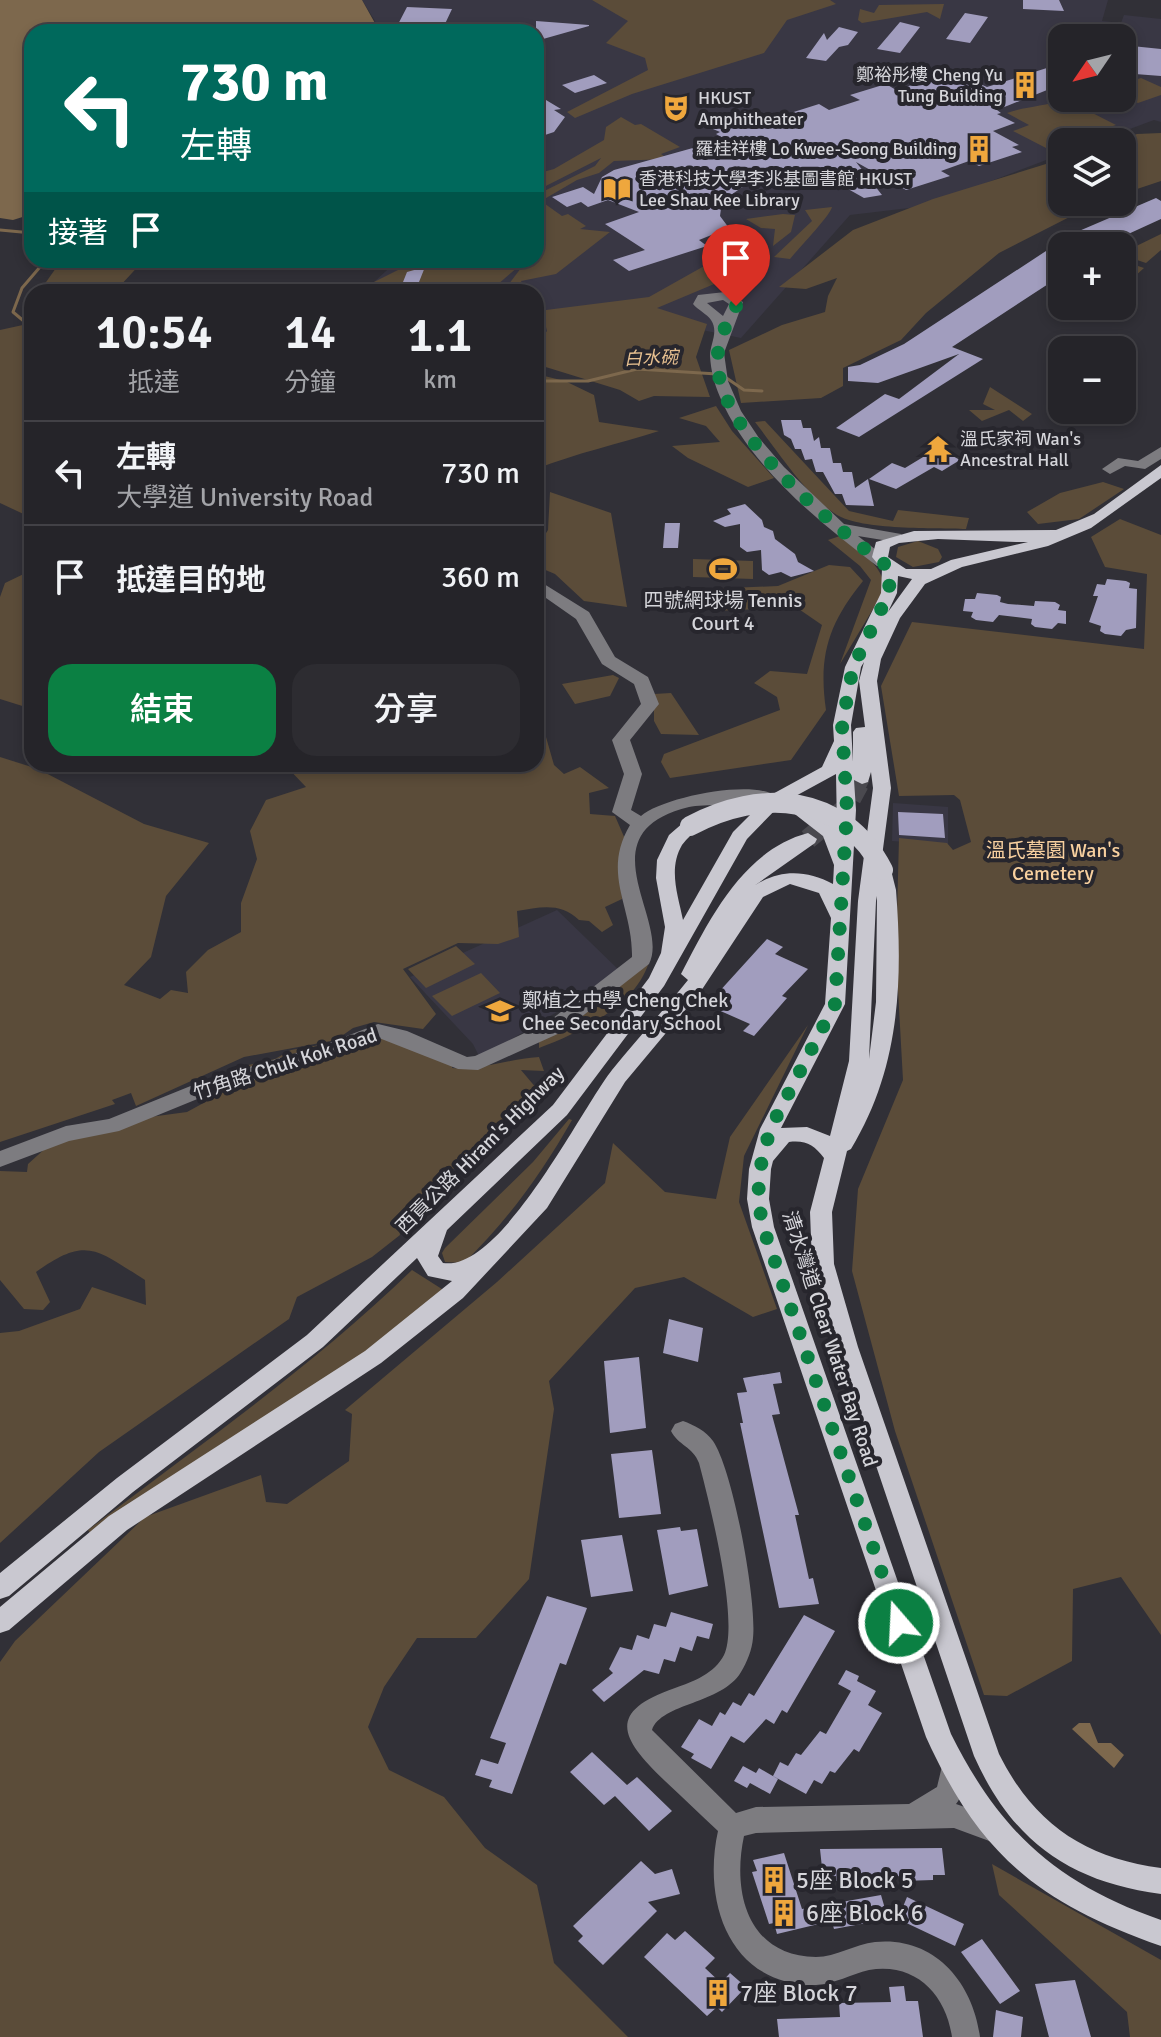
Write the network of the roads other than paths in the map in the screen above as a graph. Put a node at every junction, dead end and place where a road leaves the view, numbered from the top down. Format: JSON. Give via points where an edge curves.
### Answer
{"nodes":[{"id":1,"x":720,"y":338,"type":"junction"},
{"id":2,"x":1161,"y":452,"type":"edge"},
{"id":3,"x":1110,"y":469,"type":"dead end"},
{"id":4,"x":1161,"y":470,"type":"edge"},
{"id":5,"x":833,"y":525,"type":"junction"},
{"id":6,"x":915,"y":535,"type":"junction"},
{"id":7,"x":1054,"y":535,"type":"junction"},
{"id":8,"x":895,"y":537,"type":"junction"},
{"id":9,"x":887,"y":565,"type":"junction"},
{"id":10,"x":938,"y":570,"type":"junction"},
{"id":11,"x":544,"y":589,"type":"edge"},
{"id":12,"x":868,"y":681,"type":"junction"},
{"id":13,"x":842,"y":725,"type":"junction"},
{"id":14,"x":862,"y":778,"type":"tunnel mouth"},
{"id":15,"x":775,"y":800,"type":"junction"},
{"id":16,"x":640,"y":823,"type":"junction"},
{"id":17,"x":808,"y":839,"type":"tunnel mouth"},
{"id":18,"x":843,"y":868,"type":"junction"},
{"id":19,"x":840,"y":925,"type":"junction"},
{"id":20,"x":657,"y":981,"type":"junction"},
{"id":21,"x":647,"y":1041,"type":"junction"},
{"id":22,"x":835,"y":1157,"type":"junction"},
{"id":23,"x":0,"y":1159,"type":"edge"},
{"id":24,"x":760,"y":1169,"type":"junction"},
{"id":25,"x":439,"y":1225,"type":"junction"},
{"id":26,"x":508,"y":1239,"type":"junction"},
{"id":27,"x":683,"y":1431,"type":"dead end"},
{"id":28,"x":0,"y":1588,"type":"edge"},
{"id":29,"x":0,"y":1622,"type":"edge"},
{"id":30,"x":953,"y":1767,"type":"junction"},
{"id":31,"x":908,"y":1818,"type":"junction"},
{"id":32,"x":732,"y":1827,"type":"junction"},
{"id":33,"x":992,"y":1829,"type":"junction"},
{"id":34,"x":1161,"y":1881,"type":"edge"},
{"id":35,"x":1161,"y":1933,"type":"edge"},
{"id":36,"x":966,"y":2037,"type":"edge"}],
"edges":[{"from":1,"to":1,"type":"street","via":[[734,309],[705,310],[718,319]]},
{"from":1,"to":5,"type":"street","via":[[718,369],[729,403],[775,464]]},
{"from":2,"to":3,"type":"street","via":[[1140,466],[1123,461]]},
{"from":4,"to":7,"type":"main road","via":[[1091,521]]},
{"from":5,"to":8,"type":"street"},
{"from":5,"to":9,"type":"street"},
{"from":6,"to":7,"type":"main road"},
{"from":6,"to":8,"type":"main road"},
{"from":6,"to":10,"type":"main road","via":[[947,547],[952,556]]},
{"from":7,"to":10,"type":"main road","via":[[1042,543]]},
{"from":8,"to":9,"type":"main road","name":"清水灣道 Clear Water Bay Road","via":[[879,551]]},
{"from":9,"to":10,"type":"main road","via":[[906,574]]},
{"from":9,"to":13,"type":"main road","name":"清水灣道 Clear Water Bay Road","via":[[889,593],[853,667]]},
{"from":10,"to":12,"type":"main road","name":"清水灣道 Clear Water Bay Road","via":[[912,588],[892,618]]},
{"from":11,"to":16,"type":"street","via":[[583,616],[608,660],[642,681],[650,701],[621,740],[633,774],[621,812]]},
{"from":12,"to":14,"type":"main road","via":[[861,706]]},
{"from":12,"to":22,"type":"main road","name":"清水灣道 Clear Water Bay Road","via":[[881,809],[867,901],[859,1061]]},
{"from":13,"to":15,"type":"main road","via":[[830,770]]},
{"from":13,"to":18,"type":"main road","name":"清水灣道 Clear Water Bay Road","via":[[847,810]]},
{"from":15,"to":16,"type":"street","via":[[716,795],[669,808]]},
{"from":15,"to":18,"type":"main road","via":[[804,811],[831,833]]},
{"from":15,"to":20,"type":"main road","via":[[731,848]]},
{"from":16,"to":23,"type":"street","name":"竹角路 Chuk Kok Road","via":[[625,859],[642,959],[555,1027],[487,1060],[465,1064],[378,1031],[210,1086],[112,1126],[66,1134]]},
{"from":17,"to":21,"type":"main road","via":[[753,873],[735,892]]},
{"from":18,"to":19,"type":"main road","name":"清水灣道 Clear Water Bay Road"},
{"from":19,"to":21,"type":"main road","via":[[834,901],[822,885],[790,878],[766,886]]},
{"from":19,"to":24,"type":"main road","name":"清水灣道 Clear Water Bay Road","via":[[835,1004],[770,1129]]},
{"from":20,"to":22,"type":"main road","name":"西貢公路 Hiram's Highway","bridge":true,"via":[[675,937],[666,860],[690,826],[715,812],[747,804],[791,804],[850,826],[870,845],[883,870],[887,905],[886,1012],[880,1064],[864,1114]]},
{"from":20,"to":25,"type":"main road","name":"西貢公路 Hiram's Highway","via":[[560,1110]]},
{"from":21,"to":26,"type":"main road","via":[[556,1178]]},
{"from":22,"to":24,"type":"main road","via":[[817,1137],[794,1133],[775,1143]]},
{"from":22,"to":34,"type":"main road","name":"清水灣道 Clear Water Bay Road","via":[[821,1212],[823,1264],[992,1770],[1025,1818],[1059,1847],[1106,1871]]},
{"from":24,"to":30,"type":"main road","name":"清水灣道 Clear Water Bay Road","via":[[763,1227]]},
{"from":25,"to":26,"type":"main road","via":[[427,1257],[445,1274],[466,1269]]},
{"from":25,"to":28,"type":"main road","name":"西貢公路 Hiram's Highway","via":[[315,1341]]},
{"from":26,"to":29,"type":"main road","via":[[398,1338],[118,1523]]},
{"from":27,"to":32,"type":"street","via":[[709,1458],[738,1601],[740,1640],[733,1663],[716,1683],[650,1709],[639,1732],[649,1748]]},
{"from":30,"to":31,"type":"street","via":[[953,1783],[944,1801]]},
{"from":30,"to":33,"type":"main road","name":"清水灣道 Clear Water Bay Road"},
{"from":31,"to":32,"type":"street","via":[[756,1820]]},
{"from":31,"to":33,"type":"street","via":[[954,1816]]},
{"from":32,"to":36,"type":"street","via":[[725,1889],[736,1924],[754,1947],[780,1964],[811,1971],[882,1955],[917,1961],[952,1989]]},
{"from":33,"to":35,"type":"main road","name":"清水灣道 Clear Water Bay Road","via":[[1065,1893]]}]}
